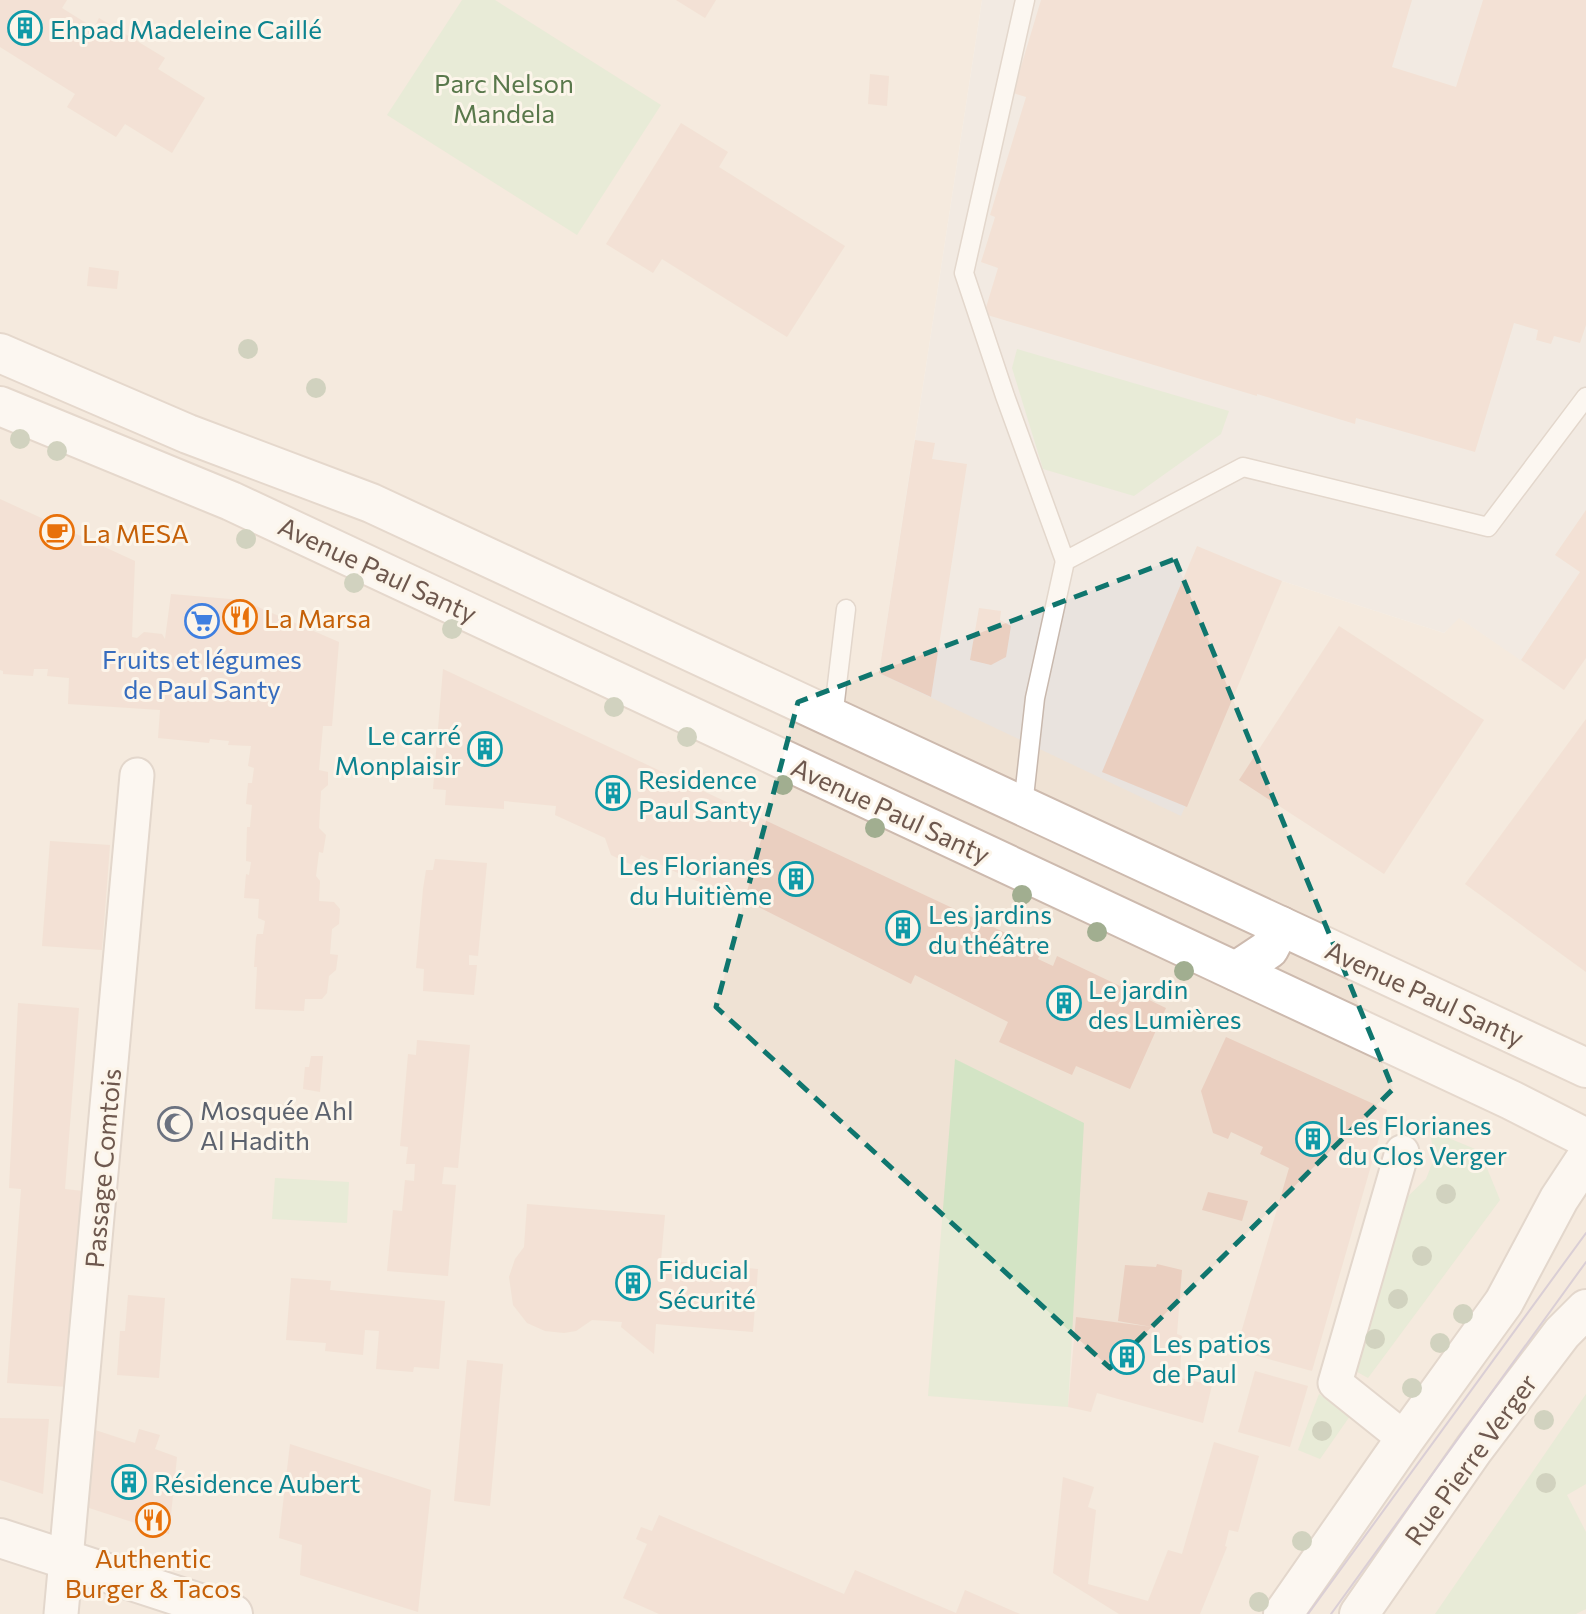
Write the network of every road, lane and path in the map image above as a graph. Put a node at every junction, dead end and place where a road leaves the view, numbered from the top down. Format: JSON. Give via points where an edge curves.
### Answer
{"nodes":[{"id":1,"x":1025,"y":0,"type":"edge"},
{"id":2,"x":0,"y":353,"type":"edge"},
{"id":3,"x":1586,"y":397,"type":"edge"},
{"id":4,"x":0,"y":407,"type":"edge"},
{"id":5,"x":1065,"y":561,"type":"junction"},
{"id":6,"x":846,"y":609,"type":"dead end"},
{"id":7,"x":833,"y":718,"type":"junction"},
{"id":8,"x":137,"y":775,"type":"dead end"},
{"id":9,"x":1023,"y":806,"type":"junction"},
{"id":10,"x":1281,"y":926,"type":"junction"},
{"id":11,"x":1236,"y":971,"type":"junction"},
{"id":12,"x":1586,"y":1068,"type":"edge"},
{"id":13,"x":1586,"y":1138,"type":"edge"},
{"id":14,"x":1402,"y":1152,"type":"dead end"},
{"id":15,"x":1586,"y":1158,"type":"edge"},
{"id":16,"x":1586,"y":1309,"type":"edge"},
{"id":17,"x":1405,"y":1439,"type":"junction"},
{"id":18,"x":0,"y":1538,"type":"edge"},
{"id":19,"x":67,"y":1561,"type":"junction"},
{"id":20,"x":61,"y":1614,"type":"edge"},
{"id":21,"x":233,"y":1614,"type":"edge"},
{"id":22,"x":1283,"y":1614,"type":"edge"},
{"id":23,"x":1359,"y":1614,"type":"edge"}],
"edges":[{"from":1,"to":5,"type":"lane","via":[[964,273]]},
{"from":2,"to":7,"type":"main road","name":"Avenue Paul Santy","via":[[188,434],[371,503]]},
{"from":3,"to":5,"type":"lane","via":[[1488,527],[1243,467]]},
{"from":4,"to":11,"type":"main road","name":"Avenue Paul Santy","via":[[231,501]]},
{"from":5,"to":9,"type":"lane","via":[[1035,698]]},
{"from":6,"to":7,"type":"lane"},
{"from":7,"to":9,"type":"main road","name":"Avenue Paul Santy"},
{"from":8,"to":19,"type":"street","name":"Passage Comtois"},
{"from":9,"to":10,"type":"main road","name":"Avenue Paul Santy"},
{"from":10,"to":11,"type":"main road","via":[[1269,949]]},
{"from":10,"to":12,"type":"main road","name":"Avenue Paul Santy"},
{"from":11,"to":13,"type":"main road","name":"Avenue Paul Santy"},
{"from":14,"to":17,"type":"street","via":[[1335,1383]]},
{"from":15,"to":17,"type":"main road","via":[[1504,1302]]},
{"from":16,"to":23,"type":"main road","name":"Rue Pierre Verger","via":[[1562,1333],[1474,1449]]},
{"from":17,"to":22,"type":"main road"},
{"from":18,"to":19,"type":"main road"},
{"from":19,"to":20,"type":"street","name":"Passage Comtois"},
{"from":19,"to":21,"type":"main road"}]}
